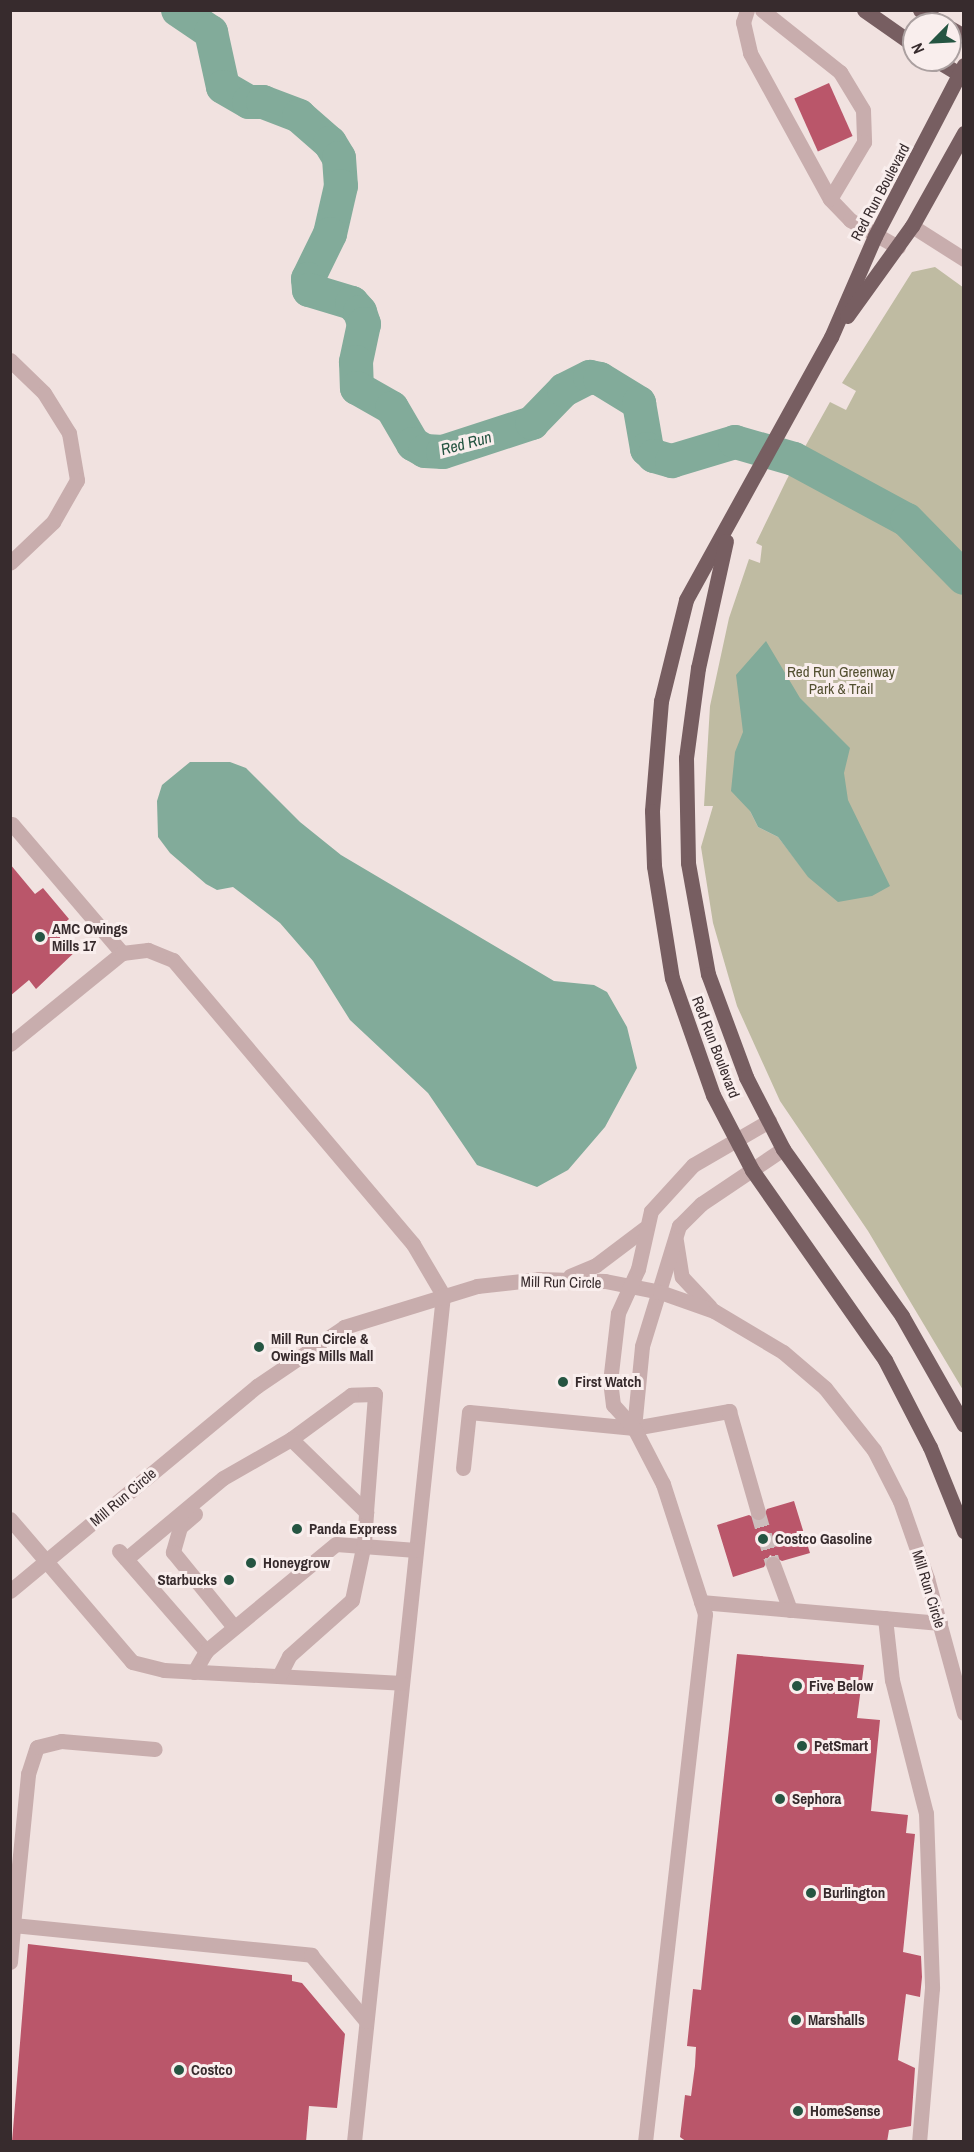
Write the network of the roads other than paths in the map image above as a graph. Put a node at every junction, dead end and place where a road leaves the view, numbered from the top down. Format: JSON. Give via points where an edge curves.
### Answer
{"nodes":[{"id":1,"x":747,"y":10,"type":"edge"},
{"id":2,"x":762,"y":10,"type":"edge"},
{"id":3,"x":864,"y":10,"type":"edge"},
{"id":4,"x":902,"y":37,"type":"edge"},
{"id":5,"x":962,"y":72,"type":"edge"},
{"id":6,"x":963,"y":133,"type":"edge"},
{"id":7,"x":830,"y":199,"type":"junction"},
{"id":8,"x":912,"y":225,"type":"junction"},
{"id":9,"x":875,"y":236,"type":"junction"},
{"id":10,"x":898,"y":247,"type":"junction"},
{"id":11,"x":963,"y":259,"type":"edge"},
{"id":12,"x":831,"y":338,"type":"junction"},
{"id":13,"x":10,"y":360,"type":"edge"},
{"id":14,"x":729,"y":526,"type":"junction"},
{"id":15,"x":10,"y":563,"type":"edge"},
{"id":16,"x":12,"y":824,"type":"dead end"},
{"id":17,"x":122,"y":953,"type":"junction"},
{"id":18,"x":10,"y":1044,"type":"edge"},
{"id":19,"x":769,"y":1121,"type":"junction"},
{"id":20,"x":736,"y":1139,"type":"junction"},
{"id":21,"x":783,"y":1149,"type":"junction"},
{"id":22,"x":752,"y":1170,"type":"junction"},
{"id":23,"x":679,"y":1226,"type":"junction"},
{"id":24,"x":645,"y":1228,"type":"junction"},
{"id":25,"x":561,"y":1279,"type":"junction"},
{"id":26,"x":628,"y":1289,"type":"junction"},
{"id":27,"x":660,"y":1292,"type":"junction"},
{"id":28,"x":443,"y":1295,"type":"junction"},
{"id":29,"x":714,"y":1311,"type":"junction"},
{"id":30,"x":963,"y":1425,"type":"edge"},
{"id":31,"x":634,"y":1428,"type":"junction"},
{"id":32,"x":291,"y":1439,"type":"junction"},
{"id":33,"x":463,"y":1468,"type":"dead end"},
{"id":34,"x":217,"y":1483,"type":"junction"},
{"id":35,"x":366,"y":1512,"type":"junction"},
{"id":36,"x":758,"y":1512,"type":"tunnel mouth"},
{"id":37,"x":10,"y":1519,"type":"edge"},
{"id":38,"x":963,"y":1530,"type":"edge"},
{"id":39,"x":364,"y":1543,"type":"junction"},
{"id":40,"x":416,"y":1550,"type":"junction"},
{"id":41,"x":45,"y":1561,"type":"junction"},
{"id":42,"x":773,"y":1564,"type":"tunnel mouth"},
{"id":43,"x":10,"y":1591,"type":"edge"},
{"id":44,"x":701,"y":1602,"type":"junction"},
{"id":45,"x":790,"y":1610,"type":"junction"},
{"id":46,"x":885,"y":1618,"type":"junction"},
{"id":47,"x":940,"y":1623,"type":"junction"},
{"id":48,"x":234,"y":1627,"type":"junction"},
{"id":49,"x":206,"y":1651,"type":"junction"},
{"id":50,"x":194,"y":1672,"type":"junction"},
{"id":51,"x":279,"y":1676,"type":"junction"},
{"id":52,"x":402,"y":1683,"type":"junction"},
{"id":53,"x":963,"y":1713,"type":"edge"},
{"id":54,"x":155,"y":1749,"type":"dead end"},
{"id":55,"x":13,"y":1925,"type":"junction"},
{"id":56,"x":10,"y":1962,"type":"edge"},
{"id":57,"x":366,"y":2021,"type":"junction"},
{"id":58,"x":354,"y":2142,"type":"edge"},
{"id":59,"x":645,"y":2142,"type":"edge"},
{"id":60,"x":919,"y":2142,"type":"edge"}],
"edges":[{"from":1,"to":7,"type":"street","via":[[743,22],[750,53]]},
{"from":2,"to":7,"type":"street","via":[[840,72],[863,110],[864,142]]},
{"from":3,"to":4,"type":"main road"},
{"from":5,"to":9,"type":"main road","name":"Red Run Boulevard"},
{"from":6,"to":8,"type":"main road","name":"Red Run Boulevard"},
{"from":7,"to":9,"type":"street"},
{"from":8,"to":10,"type":"main road","name":"Red Run Boulevard"},
{"from":8,"to":11,"type":"street"},
{"from":9,"to":10,"type":"street"},
{"from":9,"to":12,"type":"main road","name":"Red Run Boulevard"},
{"from":10,"to":12,"type":"main road","name":"Red Run Boulevard"},
{"from":12,"to":14,"type":"main road","name":"Red Run Boulevard"},
{"from":13,"to":15,"type":"street","via":[[44,393],[69,432],[77,480],[53,522]]},
{"from":14,"to":19,"type":"main road","name":"Red Run Boulevard","via":[[691,710],[686,758],[688,863],[708,974],[746,1077]]},
{"from":14,"to":20,"type":"main road","name":"Red Run Boulevard","via":[[686,600],[669,657],[654,752],[652,811],[654,866],[672,978],[712,1095]]},
{"from":16,"to":17,"type":"street"},
{"from":17,"to":18,"type":"street"},
{"from":17,"to":28,"type":"street","via":[[148,950],[187,972],[413,1244]]},
{"from":19,"to":20,"type":"street"},
{"from":19,"to":21,"type":"main road","name":"Red Run Boulevard"},
{"from":20,"to":22,"type":"main road","name":"Red Run Boulevard"},
{"from":20,"to":24,"type":"street","via":[[678,1176],[662,1195]]},
{"from":21,"to":22,"type":"street"},
{"from":21,"to":30,"type":"main road","name":"Red Run Boulevard","via":[[902,1316]]},
{"from":22,"to":23,"type":"street","via":[[701,1204]]},
{"from":22,"to":38,"type":"main road","name":"Red Run Boulevard","via":[[885,1360],[930,1447]]},
{"from":23,"to":27,"type":"street","via":[[670,1242]]},
{"from":23,"to":29,"type":"street","via":[[675,1248],[679,1270]]},
{"from":24,"to":25,"type":"street","via":[[596,1265]]},
{"from":24,"to":26,"type":"street","via":[[638,1269]]},
{"from":25,"to":26,"type":"street","name":"Mill Run Circle","via":[[605,1281]]},
{"from":25,"to":28,"type":"street","name":"Mill Run Circle","via":[[510,1281]]},
{"from":26,"to":27,"type":"street","name":"Mill Run Circle"},
{"from":26,"to":31,"type":"street","via":[[618,1313],[610,1382],[613,1405]]},
{"from":27,"to":29,"type":"street","name":"Mill Run Circle"},
{"from":27,"to":31,"type":"street","via":[[642,1346]]},
{"from":28,"to":40,"type":"street"},
{"from":28,"to":41,"type":"street","name":"Mill Run Circle","via":[[371,1315],[300,1353]]},
{"from":29,"to":47,"type":"street","name":"Mill Run Circle","via":[[783,1352],[825,1388],[869,1443],[900,1501]]},
{"from":31,"to":33,"type":"street","via":[[469,1412]]},
{"from":31,"to":36,"type":"street","via":[[729,1411]]},
{"from":31,"to":44,"type":"street","via":[[663,1484]]},
{"from":32,"to":34,"type":"street"},
{"from":32,"to":35,"type":"street"},
{"from":32,"to":35,"type":"street","via":[[351,1395],[375,1394]]},
{"from":34,"to":48,"type":"street","via":[[208,1503],[180,1527],[173,1552]]},
{"from":34,"to":49,"type":"street","via":[[122,1555]]},
{"from":35,"to":39,"type":"street"},
{"from":37,"to":41,"type":"street"},
{"from":39,"to":40,"type":"street"},
{"from":39,"to":48,"type":"street","via":[[336,1544]]},
{"from":39,"to":51,"type":"street","via":[[352,1600],[289,1656]]},
{"from":40,"to":52,"type":"street"},
{"from":41,"to":43,"type":"street","name":"Mill Run Circle"},
{"from":41,"to":50,"type":"street","via":[[132,1662]]},
{"from":42,"to":45,"type":"street"},
{"from":44,"to":45,"type":"street"},
{"from":44,"to":59,"type":"street","via":[[705,1614]]},
{"from":45,"to":46,"type":"street"},
{"from":46,"to":47,"type":"street"},
{"from":46,"to":60,"type":"street","via":[[892,1680],[926,1813],[932,1988]]},
{"from":47,"to":53,"type":"street","name":"Mill Run Circle"},
{"from":48,"to":49,"type":"street"},
{"from":49,"to":50,"type":"street"},
{"from":50,"to":51,"type":"street"},
{"from":51,"to":52,"type":"street"},
{"from":52,"to":57,"type":"street"},
{"from":54,"to":55,"type":"street","via":[[61,1741],[37,1747],[28,1774]]},
{"from":55,"to":56,"type":"street"},
{"from":55,"to":57,"type":"street","via":[[311,1955]]},
{"from":57,"to":58,"type":"street"}]}
